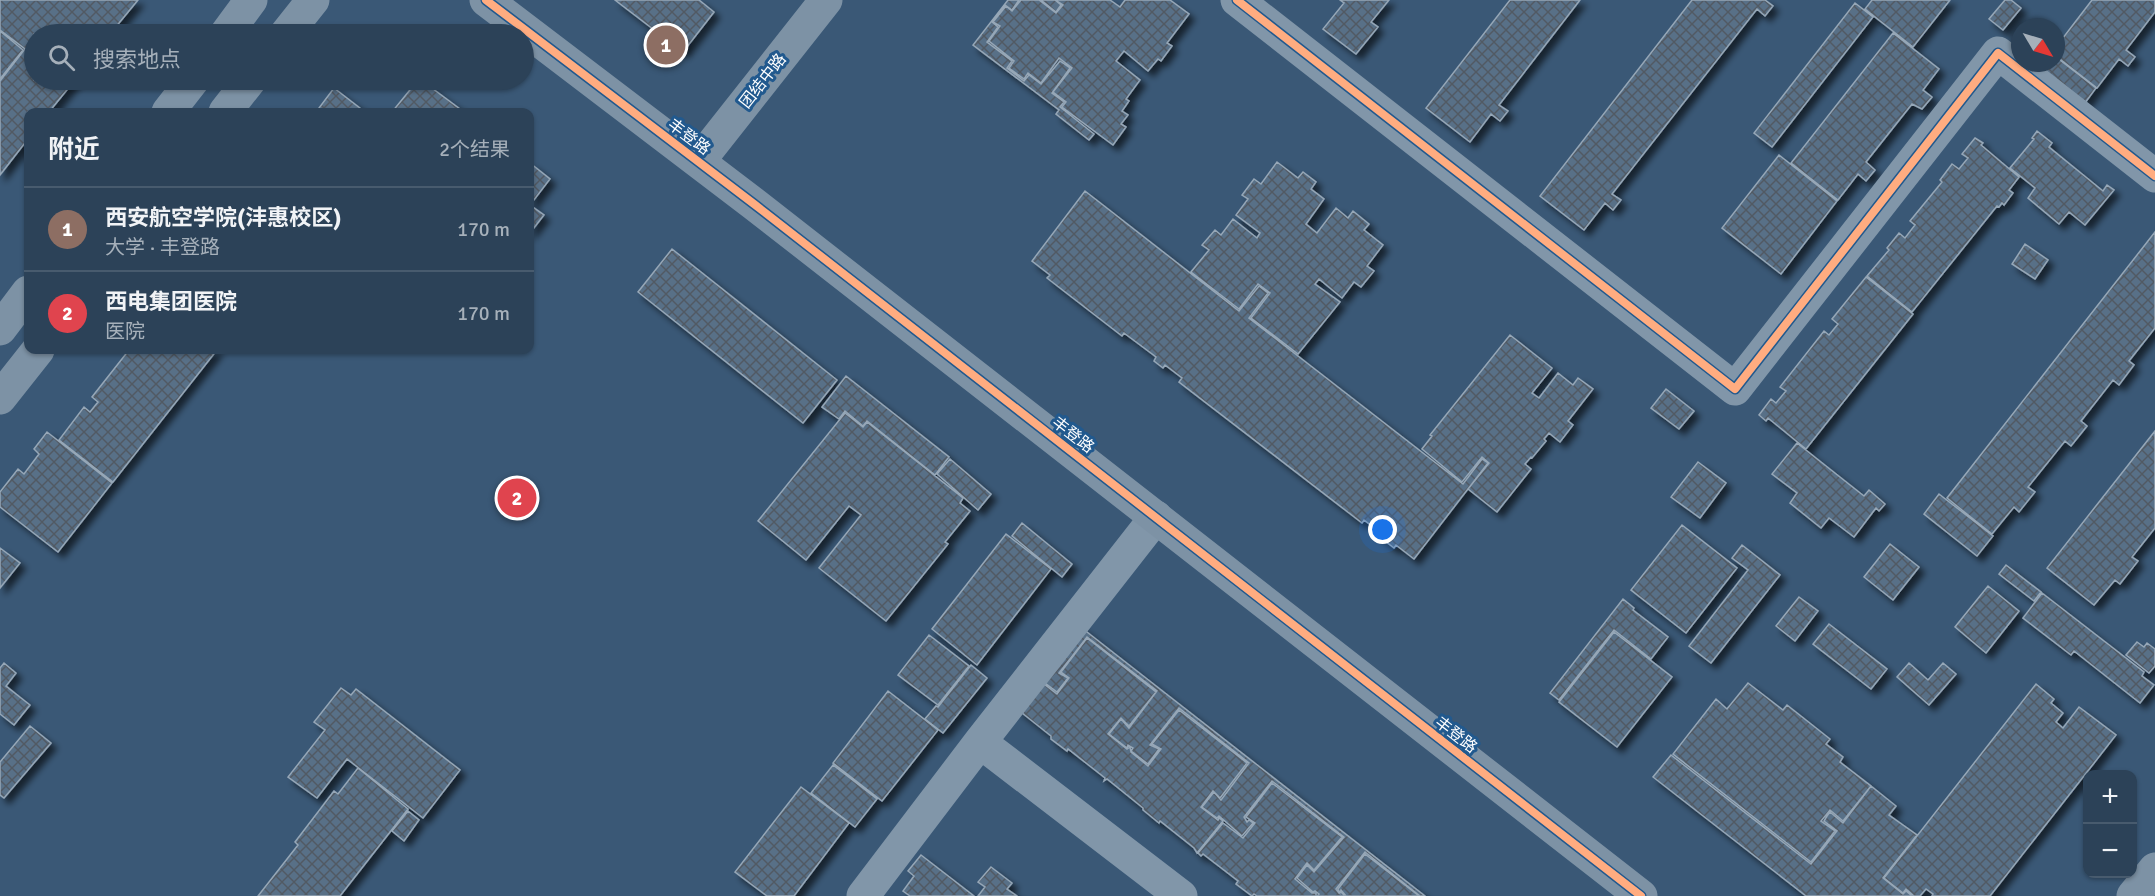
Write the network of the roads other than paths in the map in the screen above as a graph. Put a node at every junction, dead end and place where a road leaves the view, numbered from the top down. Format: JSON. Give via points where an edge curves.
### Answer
{"nodes":[{"id":1,"x":251,"y":0,"type":"edge"},
{"id":2,"x":313,"y":0,"type":"edge"},
{"id":3,"x":486,"y":0,"type":"edge"},
{"id":4,"x":826,"y":0,"type":"edge"},
{"id":5,"x":1237,"y":0,"type":"edge"},
{"id":6,"x":233,"y":24,"type":"edge"},
{"id":7,"x":294,"y":24,"type":"edge"},
{"id":8,"x":518,"y":24,"type":"edge"},
{"id":9,"x":534,"y":36,"type":"edge"},
{"id":10,"x":185,"y":90,"type":"edge"},
{"id":11,"x":242,"y":90,"type":"edge"},
{"id":12,"x":171,"y":108,"type":"edge"},
{"id":13,"x":228,"y":108,"type":"edge"},
{"id":14,"x":699,"y":161,"type":"junction"},
{"id":15,"x":2155,"y":176,"type":"edge"},
{"id":16,"x":24,"y":297,"type":"edge"},
{"id":17,"x":0,"y":329,"type":"edge"},
{"id":18,"x":35,"y":354,"type":"edge"},
{"id":19,"x":0,"y":398,"type":"edge"},
{"id":20,"x":1156,"y":517,"type":"junction"},
{"id":21,"x":980,"y":742,"type":"junction"},
{"id":22,"x":2155,"y":869,"type":"edge"},
{"id":23,"x":863,"y":896,"type":"edge"},
{"id":24,"x":1181,"y":896,"type":"edge"},
{"id":25,"x":1641,"y":896,"type":"edge"},
{"id":26,"x":2133,"y":896,"type":"edge"}],
"edges":[{"from":1,"to":6,"type":"street"},
{"from":2,"to":7,"type":"street"},
{"from":3,"to":8,"type":"street","name":"丰登路"},
{"from":4,"to":14,"type":"street","name":"团结中路"},
{"from":5,"to":15,"type":"street","via":[[1735,389],[1998,53]]},
{"from":9,"to":14,"type":"street","name":"丰登路"},
{"from":10,"to":12,"type":"street"},
{"from":11,"to":13,"type":"street"},
{"from":14,"to":20,"type":"street","name":"丰登路"},
{"from":16,"to":17,"type":"street"},
{"from":18,"to":19,"type":"street"},
{"from":20,"to":21,"type":"street"},
{"from":20,"to":25,"type":"street","name":"丰登路"},
{"from":21,"to":23,"type":"street"},
{"from":21,"to":24,"type":"street"},
{"from":22,"to":26,"type":"street"}]}
